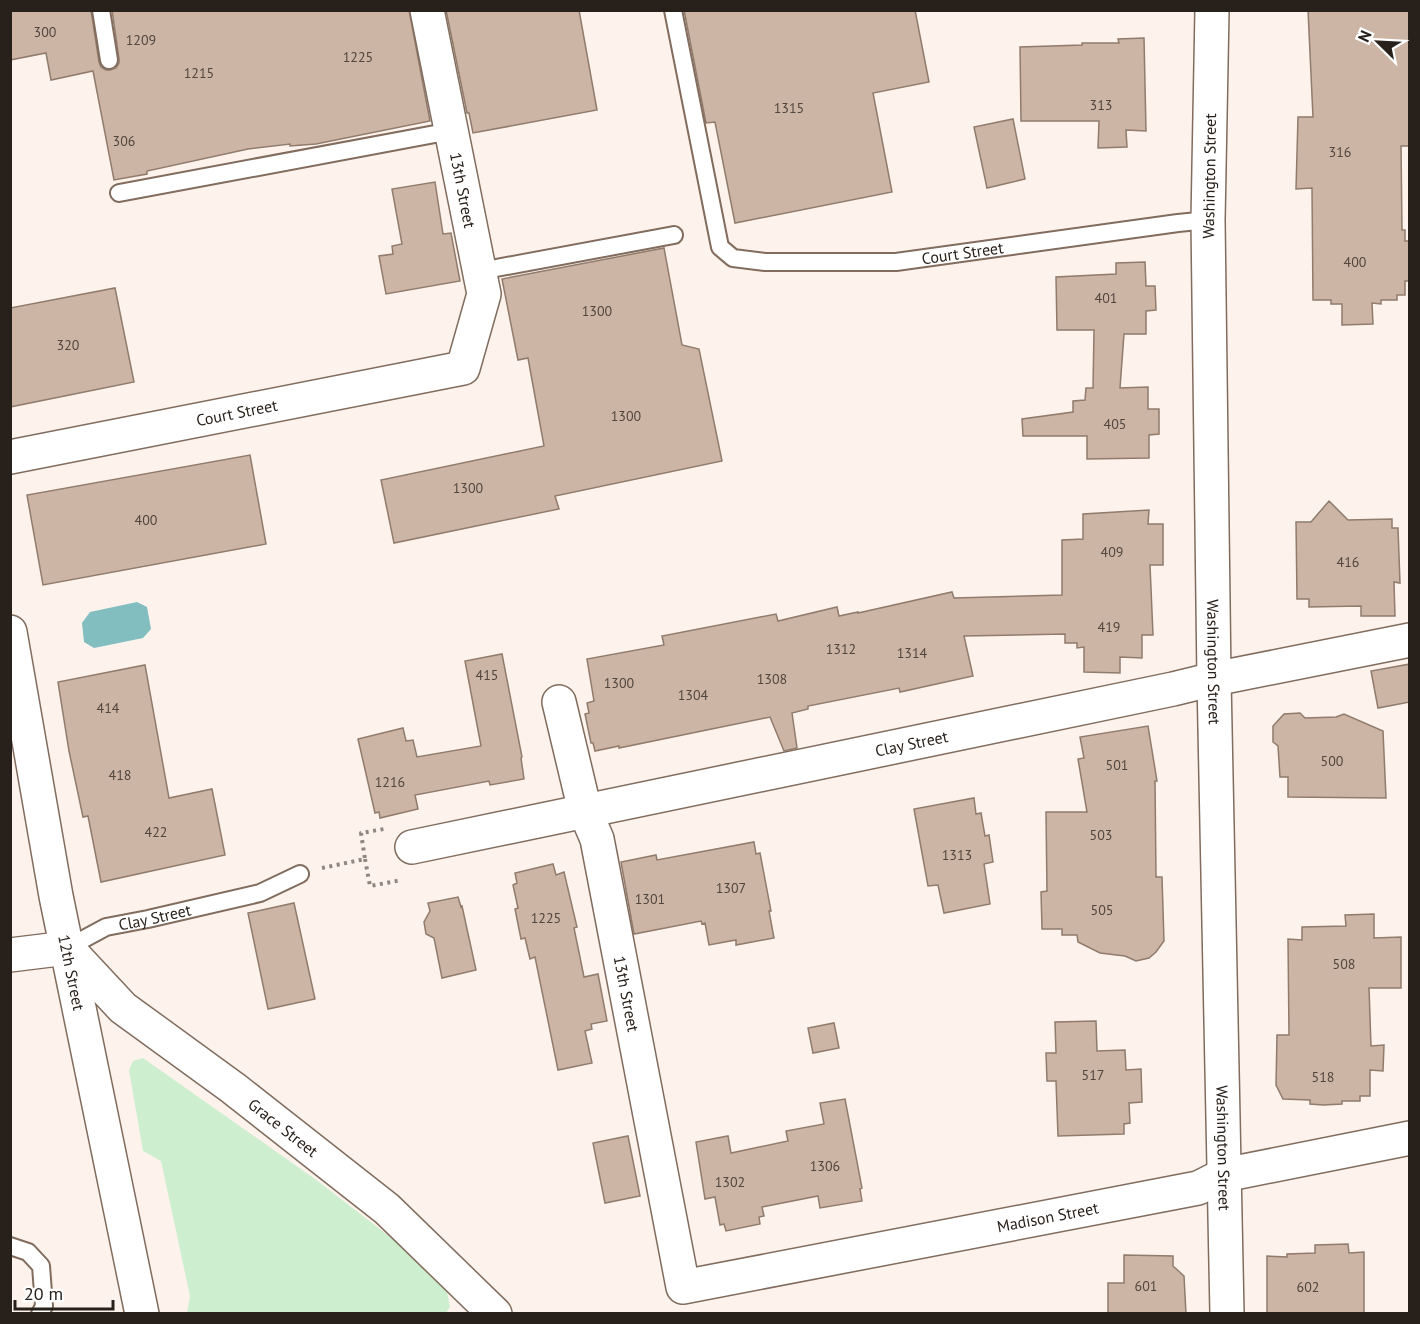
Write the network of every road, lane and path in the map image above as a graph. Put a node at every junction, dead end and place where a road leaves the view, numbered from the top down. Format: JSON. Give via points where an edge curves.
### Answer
{"nodes":[{"id":1,"x":100,"y":10,"type":"edge"},
{"id":2,"x":427,"y":10,"type":"edge"},
{"id":3,"x":674,"y":10,"type":"edge"},
{"id":4,"x":1212,"y":10,"type":"edge"},
{"id":5,"x":109,"y":60,"type":"dead end"},
{"id":6,"x":451,"y":131,"type":"junction"},
{"id":7,"x":119,"y":193,"type":"dead end"},
{"id":8,"x":1208,"y":220,"type":"junction"},
{"id":9,"x":674,"y":235,"type":"dead end"},
{"id":10,"x":480,"y":271,"type":"junction"},
{"id":11,"x":463,"y":368,"type":"joint"},
{"id":12,"x":10,"y":457,"type":"edge"},
{"id":13,"x":10,"y":632,"type":"edge"},
{"id":14,"x":1410,"y":640,"type":"edge"},
{"id":15,"x":1214,"y":679,"type":"junction"},
{"id":16,"x":559,"y":702,"type":"dead end"},
{"id":17,"x":585,"y":811,"type":"junction"},
{"id":18,"x":400,"y":838,"type":"joint"},
{"id":19,"x":365,"y":859,"type":"junction"},
{"id":20,"x":307,"y":872,"type":"joint"},
{"id":21,"x":408,"y":879,"type":"dead end"},
{"id":22,"x":67,"y":948,"type":"junction"},
{"id":23,"x":10,"y":955,"type":"edge"},
{"id":24,"x":1410,"y":1138,"type":"edge"},
{"id":25,"x":1224,"y":1175,"type":"junction"},
{"id":26,"x":10,"y":1246,"type":"edge"},
{"id":27,"x":683,"y":1287,"type":"joint"},
{"id":28,"x":40,"y":1314,"type":"edge"},
{"id":29,"x":142,"y":1314,"type":"edge"},
{"id":30,"x":495,"y":1314,"type":"edge"},
{"id":31,"x":1227,"y":1314,"type":"edge"}],
"edges":[{"from":1,"to":5,"type":"lane"},
{"from":2,"to":6,"type":"street","name":"13th Street"},
{"from":3,"to":8,"type":"lane","name":"Court Street","via":[[720,247],[733,258],[765,262],[896,262]]},
{"from":4,"to":8,"type":"street","name":"Washington Street"},
{"from":6,"to":7,"type":"lane"},
{"from":6,"to":10,"type":"street","name":"13th Street"},
{"from":8,"to":15,"type":"street","name":"Washington Street"},
{"from":9,"to":10,"type":"lane"},
{"from":10,"to":11,"type":"street","name":"13th Street","via":[[484,294]]},
{"from":11,"to":12,"type":"street","name":"Court Street"},
{"from":13,"to":22,"type":"street","name":"12th Street"},
{"from":14,"to":15,"type":"street","name":"Clay Street"},
{"from":15,"to":17,"type":"street","name":"Clay Street"},
{"from":15,"to":25,"type":"street","name":"Washington Street"},
{"from":16,"to":17,"type":"street","name":"13th Street"},
{"from":17,"to":18,"type":"street","name":"Clay Street"},
{"from":17,"to":27,"type":"street","name":"13th Street","via":[[597,839]]},
{"from":18,"to":19,"type":"path","via":[[361,833]]},
{"from":19,"to":20,"type":"path"},
{"from":19,"to":21,"type":"path","via":[[370,885]]},
{"from":20,"to":22,"type":"lane","name":"Clay Street","via":[[261,893],[106,927]]},
{"from":22,"to":23,"type":"street","name":"Clay Street"},
{"from":22,"to":29,"type":"street","name":"12th Street"},
{"from":22,"to":30,"type":"street","name":"Grace Street","via":[[123,1008],[387,1209]]},
{"from":24,"to":25,"type":"street","name":"Madison Street"},
{"from":25,"to":27,"type":"street","name":"Madison Street","via":[[1198,1188]]},
{"from":25,"to":31,"type":"street","name":"Washington Street"},
{"from":26,"to":28,"type":"lane","via":[[28,1252],[41,1266],[44,1306]]}]}
